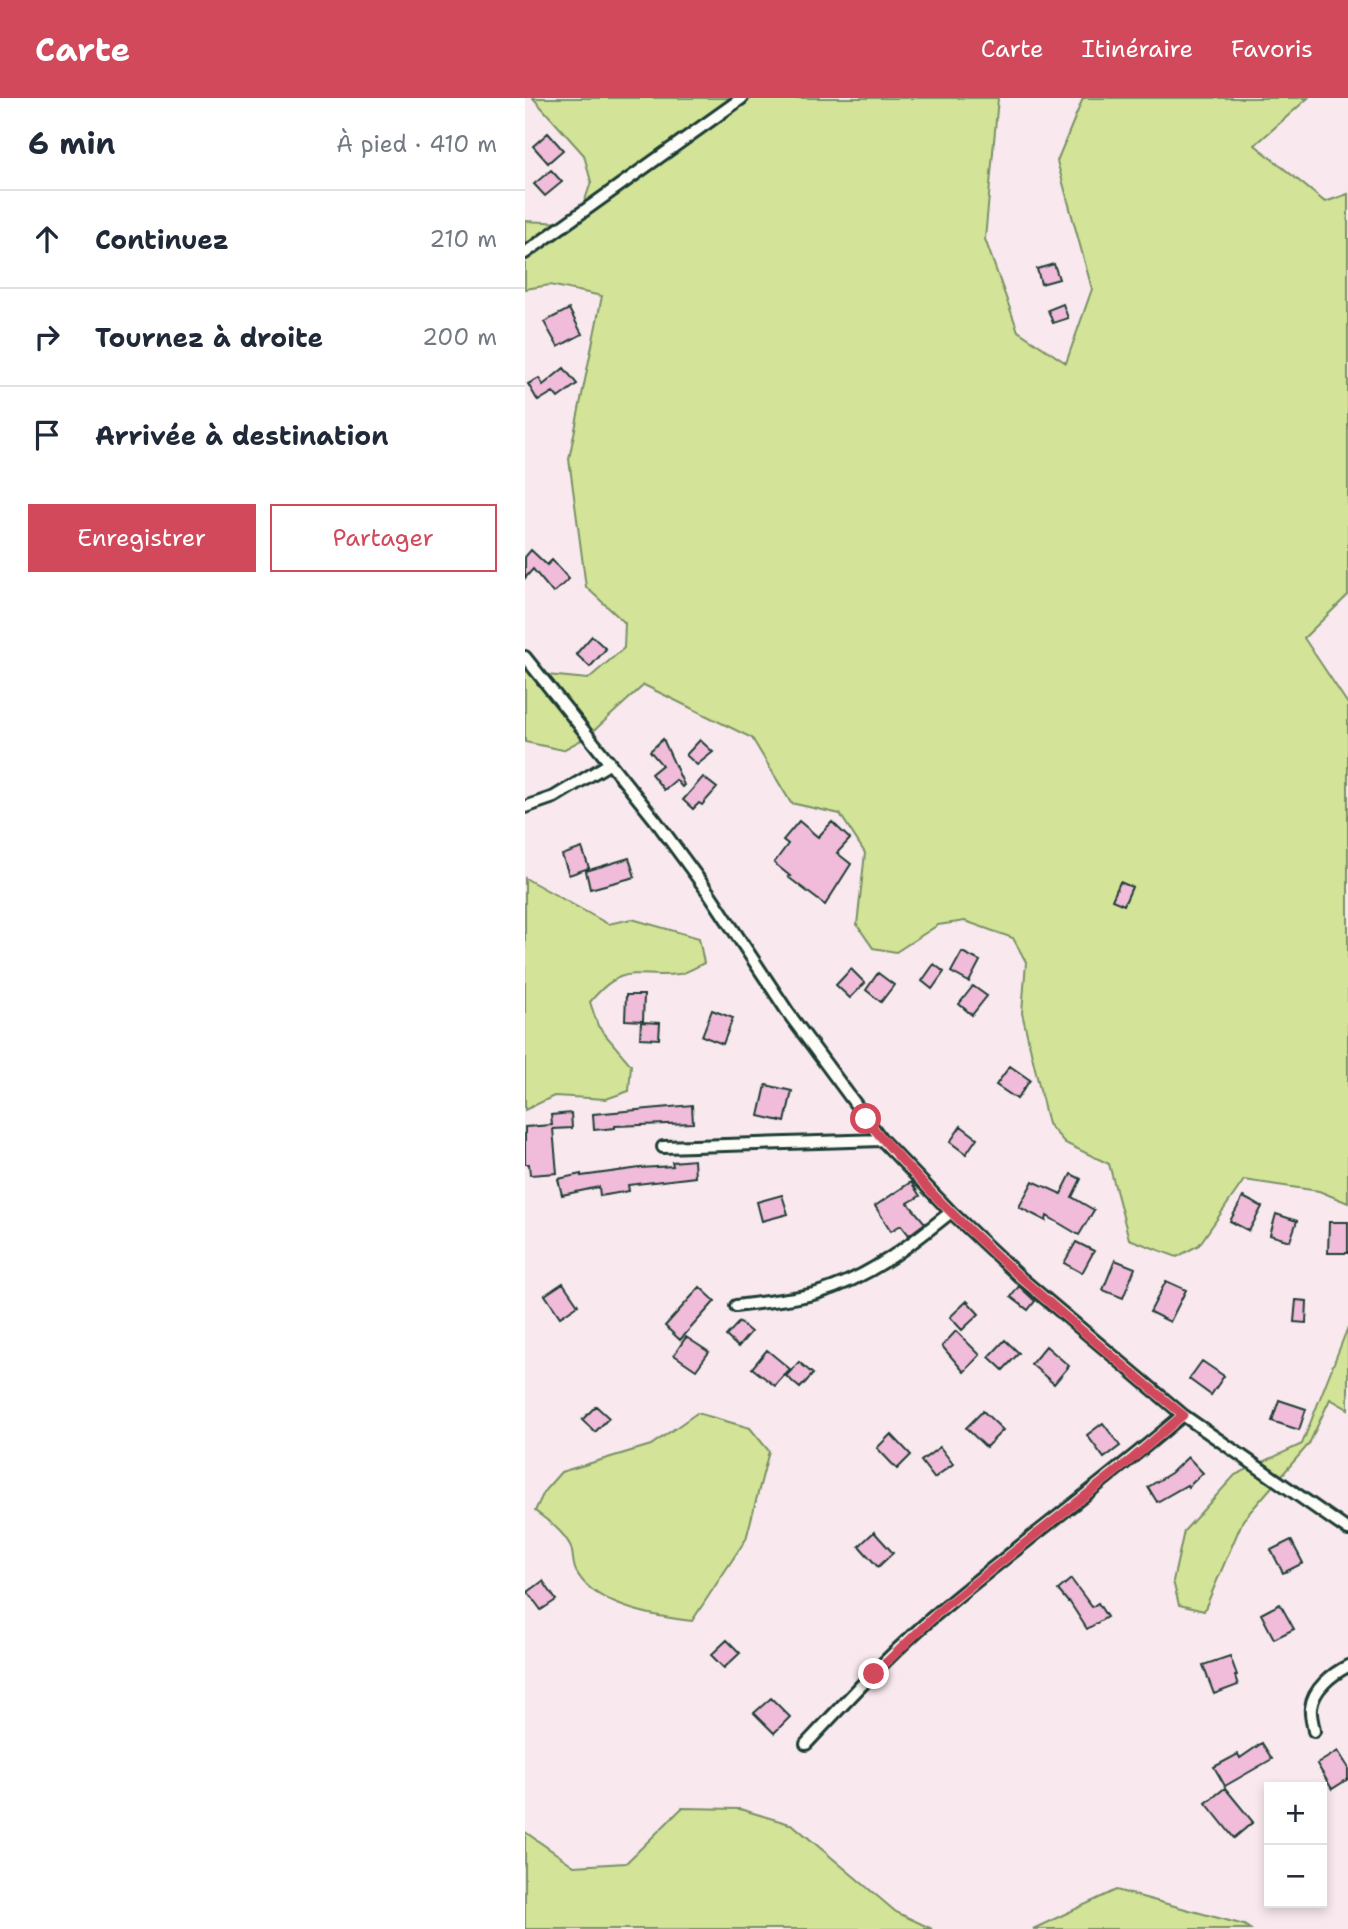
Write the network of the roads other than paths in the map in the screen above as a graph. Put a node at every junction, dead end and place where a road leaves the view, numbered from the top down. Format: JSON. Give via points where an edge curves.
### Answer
{"nodes":[{"id":1,"x":742,"y":98,"type":"edge"},
{"id":2,"x":525,"y":253,"type":"edge"},
{"id":3,"x":525,"y":657,"type":"edge"},
{"id":4,"x":610,"y":764,"type":"junction"},
{"id":5,"x":525,"y":807,"type":"edge"},
{"id":6,"x":882,"y":1140,"type":"junction"},
{"id":7,"x":663,"y":1147,"type":"dead end"},
{"id":8,"x":951,"y":1212,"type":"junction"},
{"id":9,"x":736,"y":1306,"type":"dead end"},
{"id":10,"x":1183,"y":1415,"type":"junction"},
{"id":11,"x":1348,"y":1531,"type":"edge"},
{"id":12,"x":1348,"y":1667,"type":"edge"},
{"id":13,"x":1314,"y":1731,"type":"dead end"},
{"id":14,"x":806,"y":1744,"type":"dead end"}],
"edges":[{"from":1,"to":2,"type":"street"},
{"from":3,"to":4,"type":"street"},
{"from":4,"to":5,"type":"street","via":[[554,797]]},
{"from":4,"to":6,"type":"street","via":[[688,864],[789,1014]]},
{"from":6,"to":7,"type":"street"},
{"from":6,"to":8,"type":"street"},
{"from":8,"to":9,"type":"street","via":[[899,1254],[862,1276],[816,1293]]},
{"from":8,"to":10,"type":"street","via":[[1021,1278]]},
{"from":10,"to":11,"type":"street"},
{"from":10,"to":14,"type":"street","via":[[944,1607]]},
{"from":12,"to":13,"type":"street","via":[[1322,1685],[1314,1697]]}]}
